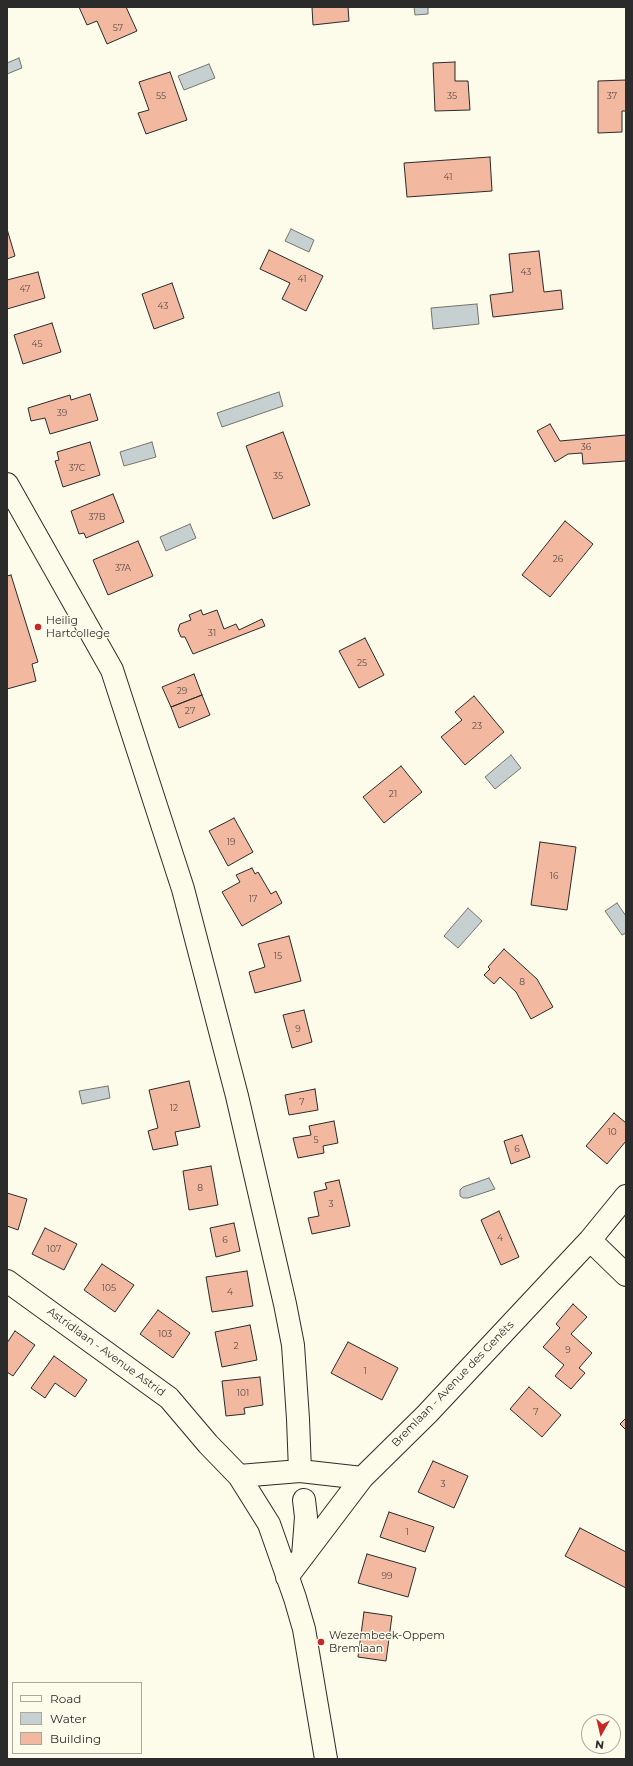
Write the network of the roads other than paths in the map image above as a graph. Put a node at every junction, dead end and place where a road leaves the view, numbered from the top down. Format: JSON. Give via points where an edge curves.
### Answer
{"nodes":[{"id":1,"x":7,"y":484,"type":"edge"},
{"id":2,"x":626,"y":1196,"type":"edge"},
{"id":3,"x":590,"y":1240,"type":"junction"},
{"id":4,"x":626,"y":1275,"type":"edge"},
{"id":5,"x":7,"y":1281,"type":"edge"},
{"id":6,"x":300,"y":1472,"type":"junction"},
{"id":7,"x":239,"y":1476,"type":"junction"},
{"id":8,"x":362,"y":1478,"type":"junction"},
{"id":9,"x":304,"y":1500,"type":"dead end"},
{"id":10,"x":303,"y":1556,"type":"junction"},
{"id":11,"x":287,"y":1577,"type":"junction"},
{"id":12,"x":326,"y":1759,"type":"edge"}],
"edges":[{"from":1,"to":6,"type":"street","via":[[112,670],[183,889],[236,1096],[285,1304],[293,1345]]},
{"from":2,"to":3,"type":"street","name":"Bremlaan - Avenue des Genêts"},
{"from":3,"to":4,"type":"street"},
{"from":3,"to":8,"type":"street","name":"Bremlaan - Avenue des Genêts","via":[[427,1414]]},
{"from":5,"to":7,"type":"street","name":"Astridlaan - Avenue Astrid","via":[[169,1398]]},
{"from":6,"to":7,"type":"street"},
{"from":6,"to":8,"type":"street"},
{"from":7,"to":11,"type":"street","name":"Astridlaan - Avenue Astrid","via":[[269,1524]]},
{"from":8,"to":10,"type":"street","name":"Bremlaan - Avenue des Genêts"},
{"from":9,"to":10,"type":"street","via":[[306,1517]]},
{"from":10,"to":11,"type":"street","name":"Bremlaan - Avenue des Genêts"},
{"from":11,"to":12,"type":"street","name":"Astridlaan - Avenue Astrid","via":[[304,1629]]}]}
